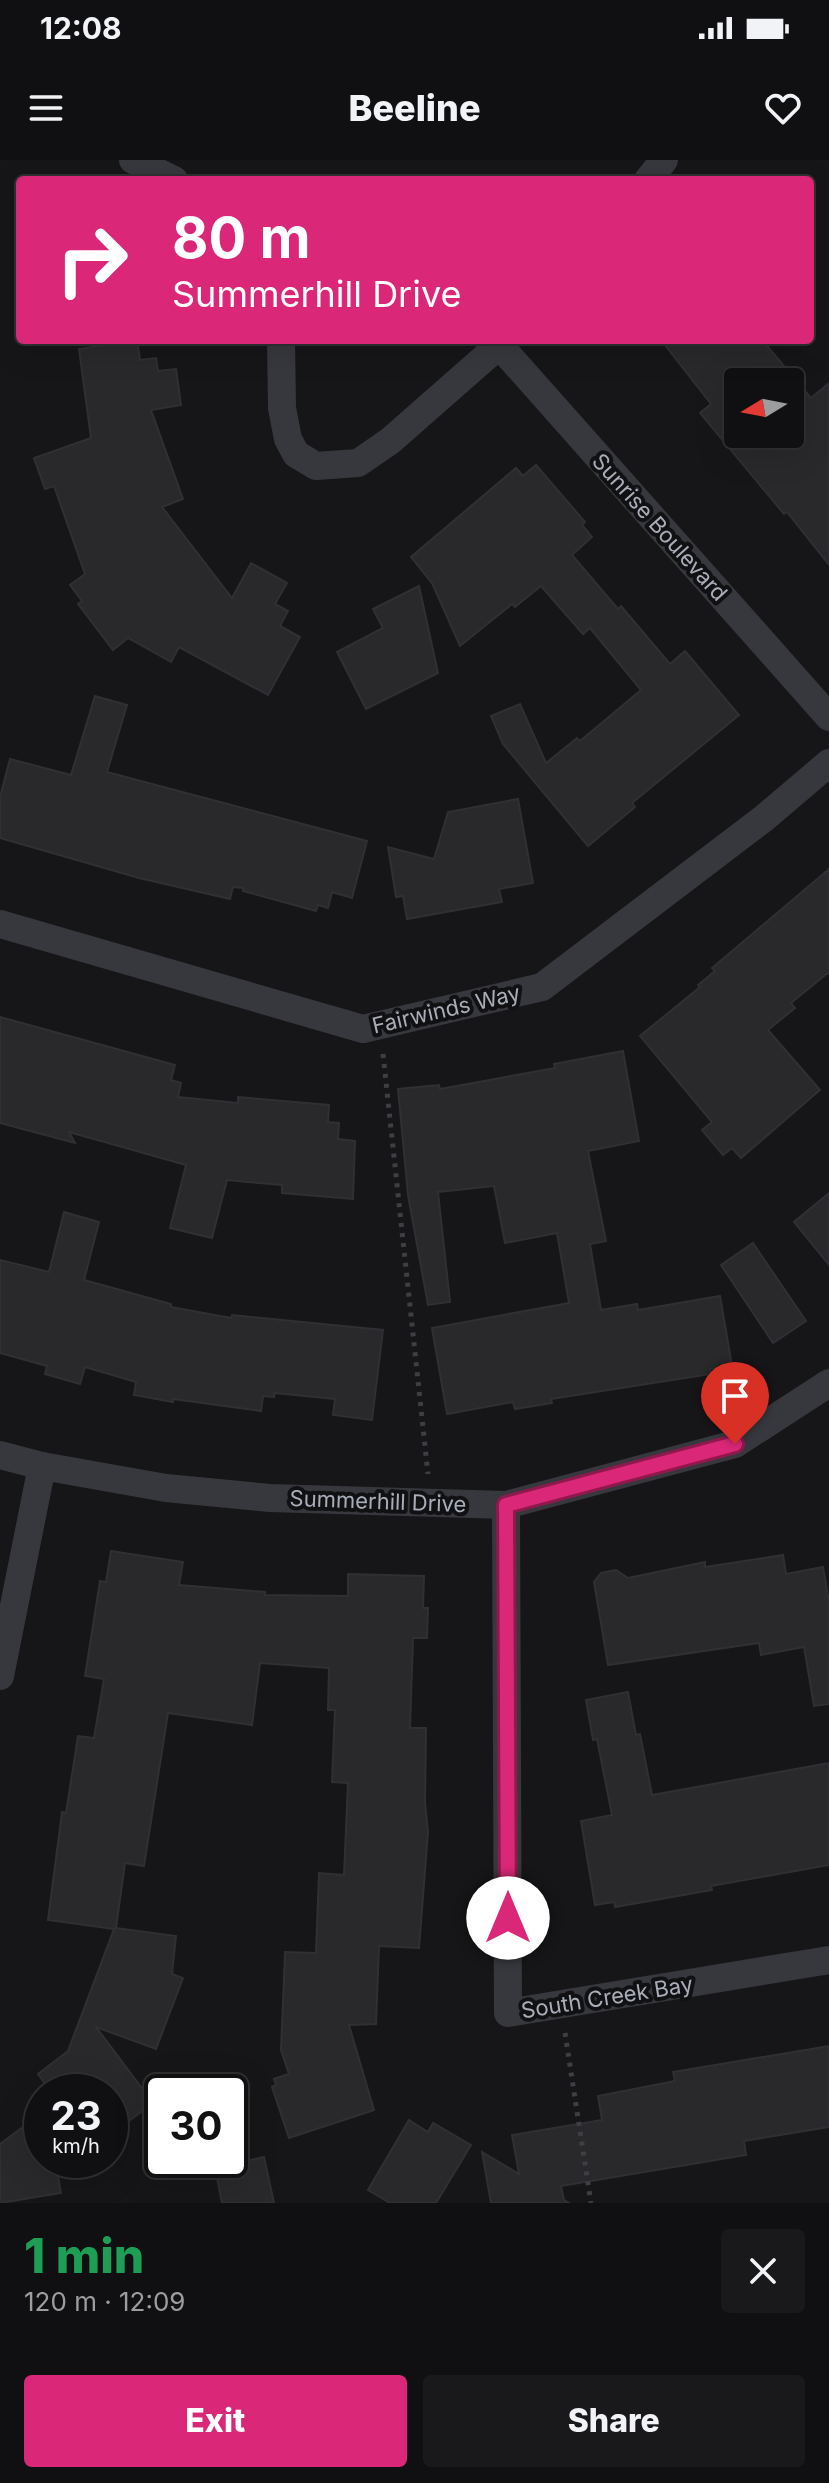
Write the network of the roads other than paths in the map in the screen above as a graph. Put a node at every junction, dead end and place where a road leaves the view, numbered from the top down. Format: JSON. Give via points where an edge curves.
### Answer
{"nodes":[{"id":1,"x":133,"y":160,"type":"edge"},
{"id":2,"x":664,"y":160,"type":"edge"},
{"id":3,"x":166,"y":176,"type":"edge"},
{"id":4,"x":651,"y":176,"type":"edge"},
{"id":5,"x":281,"y":344,"type":"edge"},
{"id":6,"x":496,"y":344,"type":"edge"},
{"id":7,"x":500,"y":344,"type":"edge"},
{"id":8,"x":829,"y":717,"type":"edge"},
{"id":9,"x":829,"y":763,"type":"edge"},
{"id":10,"x":0,"y":924,"type":"edge"},
{"id":11,"x":829,"y":1383,"type":"edge"},
{"id":12,"x":0,"y":1455,"type":"edge"},
{"id":13,"x":42,"y":1466,"type":"junction"},
{"id":14,"x":506,"y":1505,"type":"junction"},
{"id":15,"x":0,"y":1676,"type":"edge"},
{"id":16,"x":829,"y":1960,"type":"edge"}],
"edges":[{"from":1,"to":3,"type":"street"},
{"from":2,"to":4,"type":"street"},
{"from":5,"to":6,"type":"street","via":[[288,439],[296,454],[316,466],[358,463],[390,441]]},
{"from":7,"to":8,"type":"street","name":"Sunrise Boulevard"},
{"from":9,"to":10,"type":"street","name":"Fairwinds Way","via":[[542,987],[363,1029]]},
{"from":11,"to":14,"type":"street","name":"Summerhill Drive","via":[[735,1444]]},
{"from":12,"to":13,"type":"street","name":"Summerhill Drive"},
{"from":13,"to":14,"type":"street","name":"Summerhill Drive","via":[[166,1488],[270,1498]]},
{"from":13,"to":15,"type":"street"},
{"from":14,"to":16,"type":"street","name":"South Creek Bay","via":[[508,2013]]}]}
